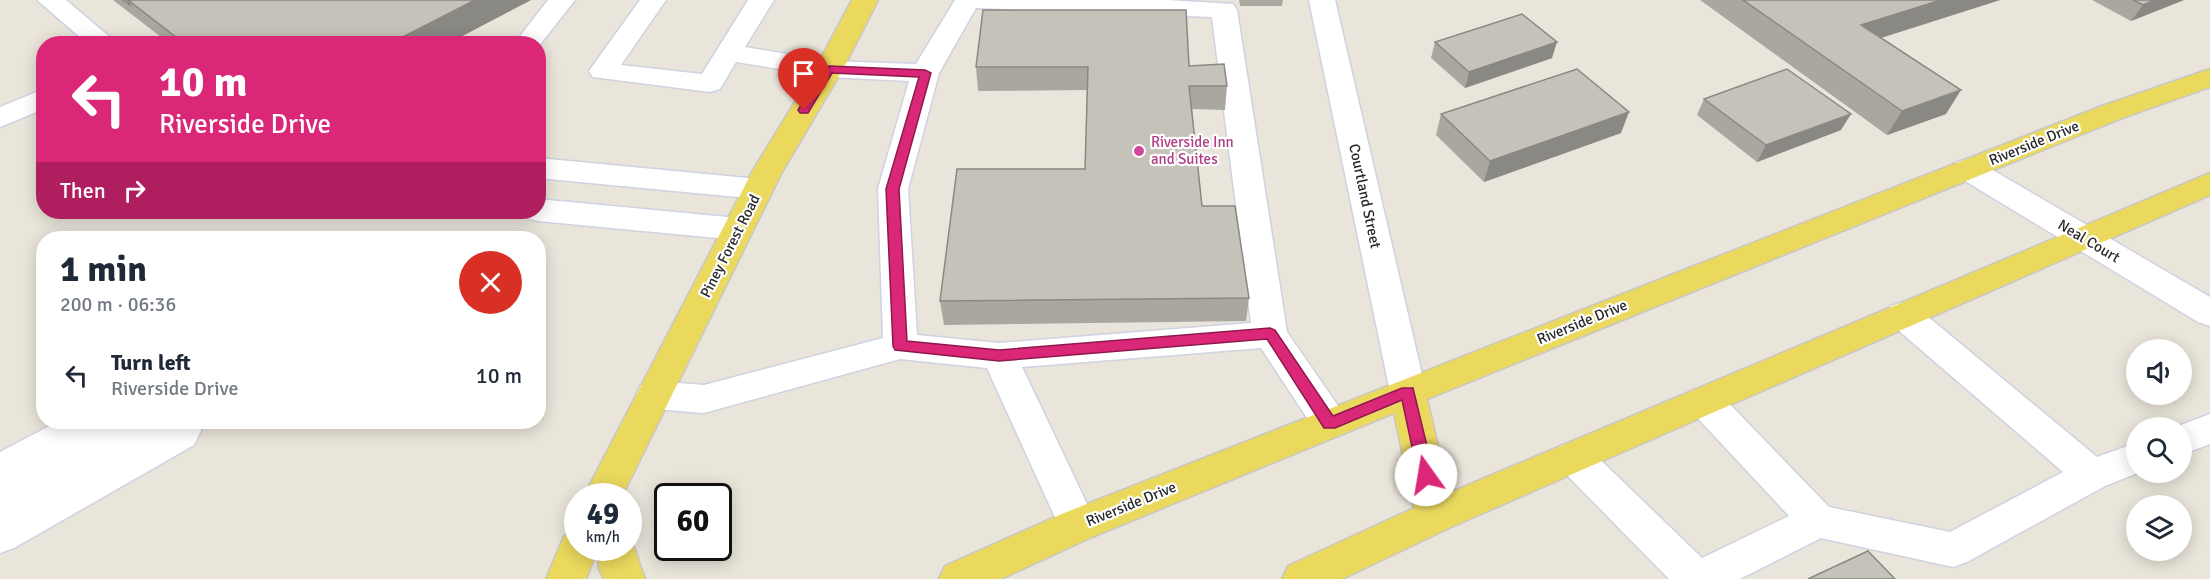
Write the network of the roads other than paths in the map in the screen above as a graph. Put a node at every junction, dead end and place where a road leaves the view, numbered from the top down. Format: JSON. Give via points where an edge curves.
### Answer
{"nodes":[{"id":1,"x":50,"y":0,"type":"edge"},
{"id":2,"x":562,"y":0,"type":"edge"},
{"id":3,"x":652,"y":0,"type":"edge"},
{"id":4,"x":761,"y":0,"type":"edge"},
{"id":5,"x":865,"y":0,"type":"edge"},
{"id":6,"x":968,"y":0,"type":"edge"},
{"id":7,"x":1322,"y":0,"type":"edge"},
{"id":8,"x":95,"y":36,"type":"edge"},
{"id":9,"x":533,"y":36,"type":"edge"},
{"id":10,"x":729,"y":52,"type":"junction"},
{"id":11,"x":829,"y":69,"type":"junction"},
{"id":12,"x":925,"y":73,"type":"junction"},
{"id":13,"x":2210,"y":77,"type":"edge"},
{"id":14,"x":36,"y":102,"type":"edge"},
{"id":15,"x":0,"y":118,"type":"edge"},
{"id":16,"x":546,"y":169,"type":"edge"},
{"id":17,"x":1968,"y":170,"type":"junction"},
{"id":18,"x":2210,"y":183,"type":"edge"},
{"id":19,"x":758,"y":189,"type":"junction"},
{"id":20,"x":546,"y":211,"type":"edge"},
{"id":21,"x":738,"y":229,"type":"junction"},
{"id":22,"x":2084,"y":238,"type":"junction"},
{"id":23,"x":2210,"y":312,"type":"edge"},
{"id":24,"x":1903,"y":315,"type":"junction"},
{"id":25,"x":1270,"y":334,"type":"junction"},
{"id":26,"x":900,"y":346,"type":"junction"},
{"id":27,"x":999,"y":356,"type":"junction"},
{"id":28,"x":1407,"y":392,"type":"junction"},
{"id":29,"x":654,"y":395,"type":"junction"},
{"id":30,"x":1704,"y":401,"type":"junction"},
{"id":31,"x":1330,"y":423,"type":"junction"},
{"id":32,"x":75,"y":429,"type":"edge"},
{"id":33,"x":103,"y":429,"type":"edge"},
{"id":34,"x":132,"y":429,"type":"edge"},
{"id":35,"x":158,"y":429,"type":"edge"},
{"id":36,"x":184,"y":429,"type":"edge"},
{"id":37,"x":2210,"y":429,"type":"edge"},
{"id":38,"x":2192,"y":436,"type":"edge"},
{"id":39,"x":1573,"y":457,"type":"junction"},
{"id":40,"x":2126,"y":462,"type":"edge"},
{"id":41,"x":0,"y":470,"type":"edge"},
{"id":42,"x":2092,"y":475,"type":"junction"},
{"id":43,"x":612,"y":483,"type":"edge"},
{"id":44,"x":0,"y":486,"type":"edge"},
{"id":45,"x":0,"y":503,"type":"edge"},
{"id":46,"x":1435,"y":516,"type":"junction"},
{"id":47,"x":0,"y":518,"type":"edge"},
{"id":48,"x":1818,"y":521,"type":"junction"},
{"id":49,"x":1078,"y":525,"type":"junction"},
{"id":50,"x":0,"y":536,"type":"edge"},
{"id":51,"x":573,"y":561,"type":"edge"},
{"id":52,"x":618,"y":561,"type":"edge"},
{"id":53,"x":1322,"y":575,"type":"edge"},
{"id":54,"x":566,"y":579,"type":"edge"},
{"id":55,"x":625,"y":579,"type":"edge"},
{"id":56,"x":959,"y":579,"type":"edge"},
{"id":57,"x":1698,"y":579,"type":"edge"}],
"edges":[{"from":1,"to":8,"type":"street"},
{"from":2,"to":9,"type":"street"},
{"from":3,"to":10,"type":"street","via":[[603,70],[710,82]]},
{"from":4,"to":10,"type":"street"},
{"from":5,"to":11,"type":"main road","name":"Piney Forest Road"},
{"from":6,"to":12,"type":"street"},
{"from":6,"to":25,"type":"street","via":[[1224,10]]},
{"from":7,"to":28,"type":"street","name":"Courtland Street"},
{"from":10,"to":11,"type":"street"},
{"from":11,"to":12,"type":"street"},
{"from":11,"to":19,"type":"main road","name":"Piney Forest Road"},
{"from":12,"to":26,"type":"street","via":[[893,189]]},
{"from":13,"to":17,"type":"main road","name":"Riverside Drive"},
{"from":14,"to":15,"type":"street"},
{"from":16,"to":19,"type":"street"},
{"from":17,"to":22,"type":"street","name":"Neal Court"},
{"from":17,"to":28,"type":"main road","name":"Riverside Drive"},
{"from":18,"to":22,"type":"main road"},
{"from":19,"to":21,"type":"main road","name":"Piney Forest Road"},
{"from":20,"to":21,"type":"street"},
{"from":21,"to":29,"type":"main road","name":"Piney Forest Road"},
{"from":22,"to":23,"type":"street","name":"Neal Court"},
{"from":22,"to":24,"type":"main road"},
{"from":24,"to":30,"type":"main road"},
{"from":24,"to":42,"type":"street"},
{"from":25,"to":27,"type":"street"},
{"from":25,"to":31,"type":"street"},
{"from":26,"to":27,"type":"street"},
{"from":26,"to":29,"type":"street","via":[[704,399]]},
{"from":27,"to":49,"type":"street"},
{"from":28,"to":31,"type":"main road","name":"Riverside Drive"},
{"from":28,"to":46,"type":"main road"},
{"from":29,"to":43,"type":"main road","name":"Piney Forest Road"},
{"from":30,"to":39,"type":"main road"},
{"from":30,"to":48,"type":"street"},
{"from":31,"to":49,"type":"main road","name":"Riverside Drive"},
{"from":32,"to":41,"type":"street"},
{"from":33,"to":44,"type":"street"},
{"from":34,"to":45,"type":"street"},
{"from":35,"to":47,"type":"street"},
{"from":36,"to":50,"type":"street","via":[[181,434]]},
{"from":37,"to":38,"type":"street"},
{"from":39,"to":46,"type":"main road"},
{"from":39,"to":57,"type":"street"},
{"from":40,"to":42,"type":"street"},
{"from":42,"to":48,"type":"street","via":[[1953,550]]},
{"from":46,"to":53,"type":"main road"},
{"from":48,"to":57,"type":"street"},
{"from":49,"to":56,"type":"main road","name":"Riverside Drive"},
{"from":51,"to":54,"type":"main road"},
{"from":52,"to":55,"type":"main road"}]}
